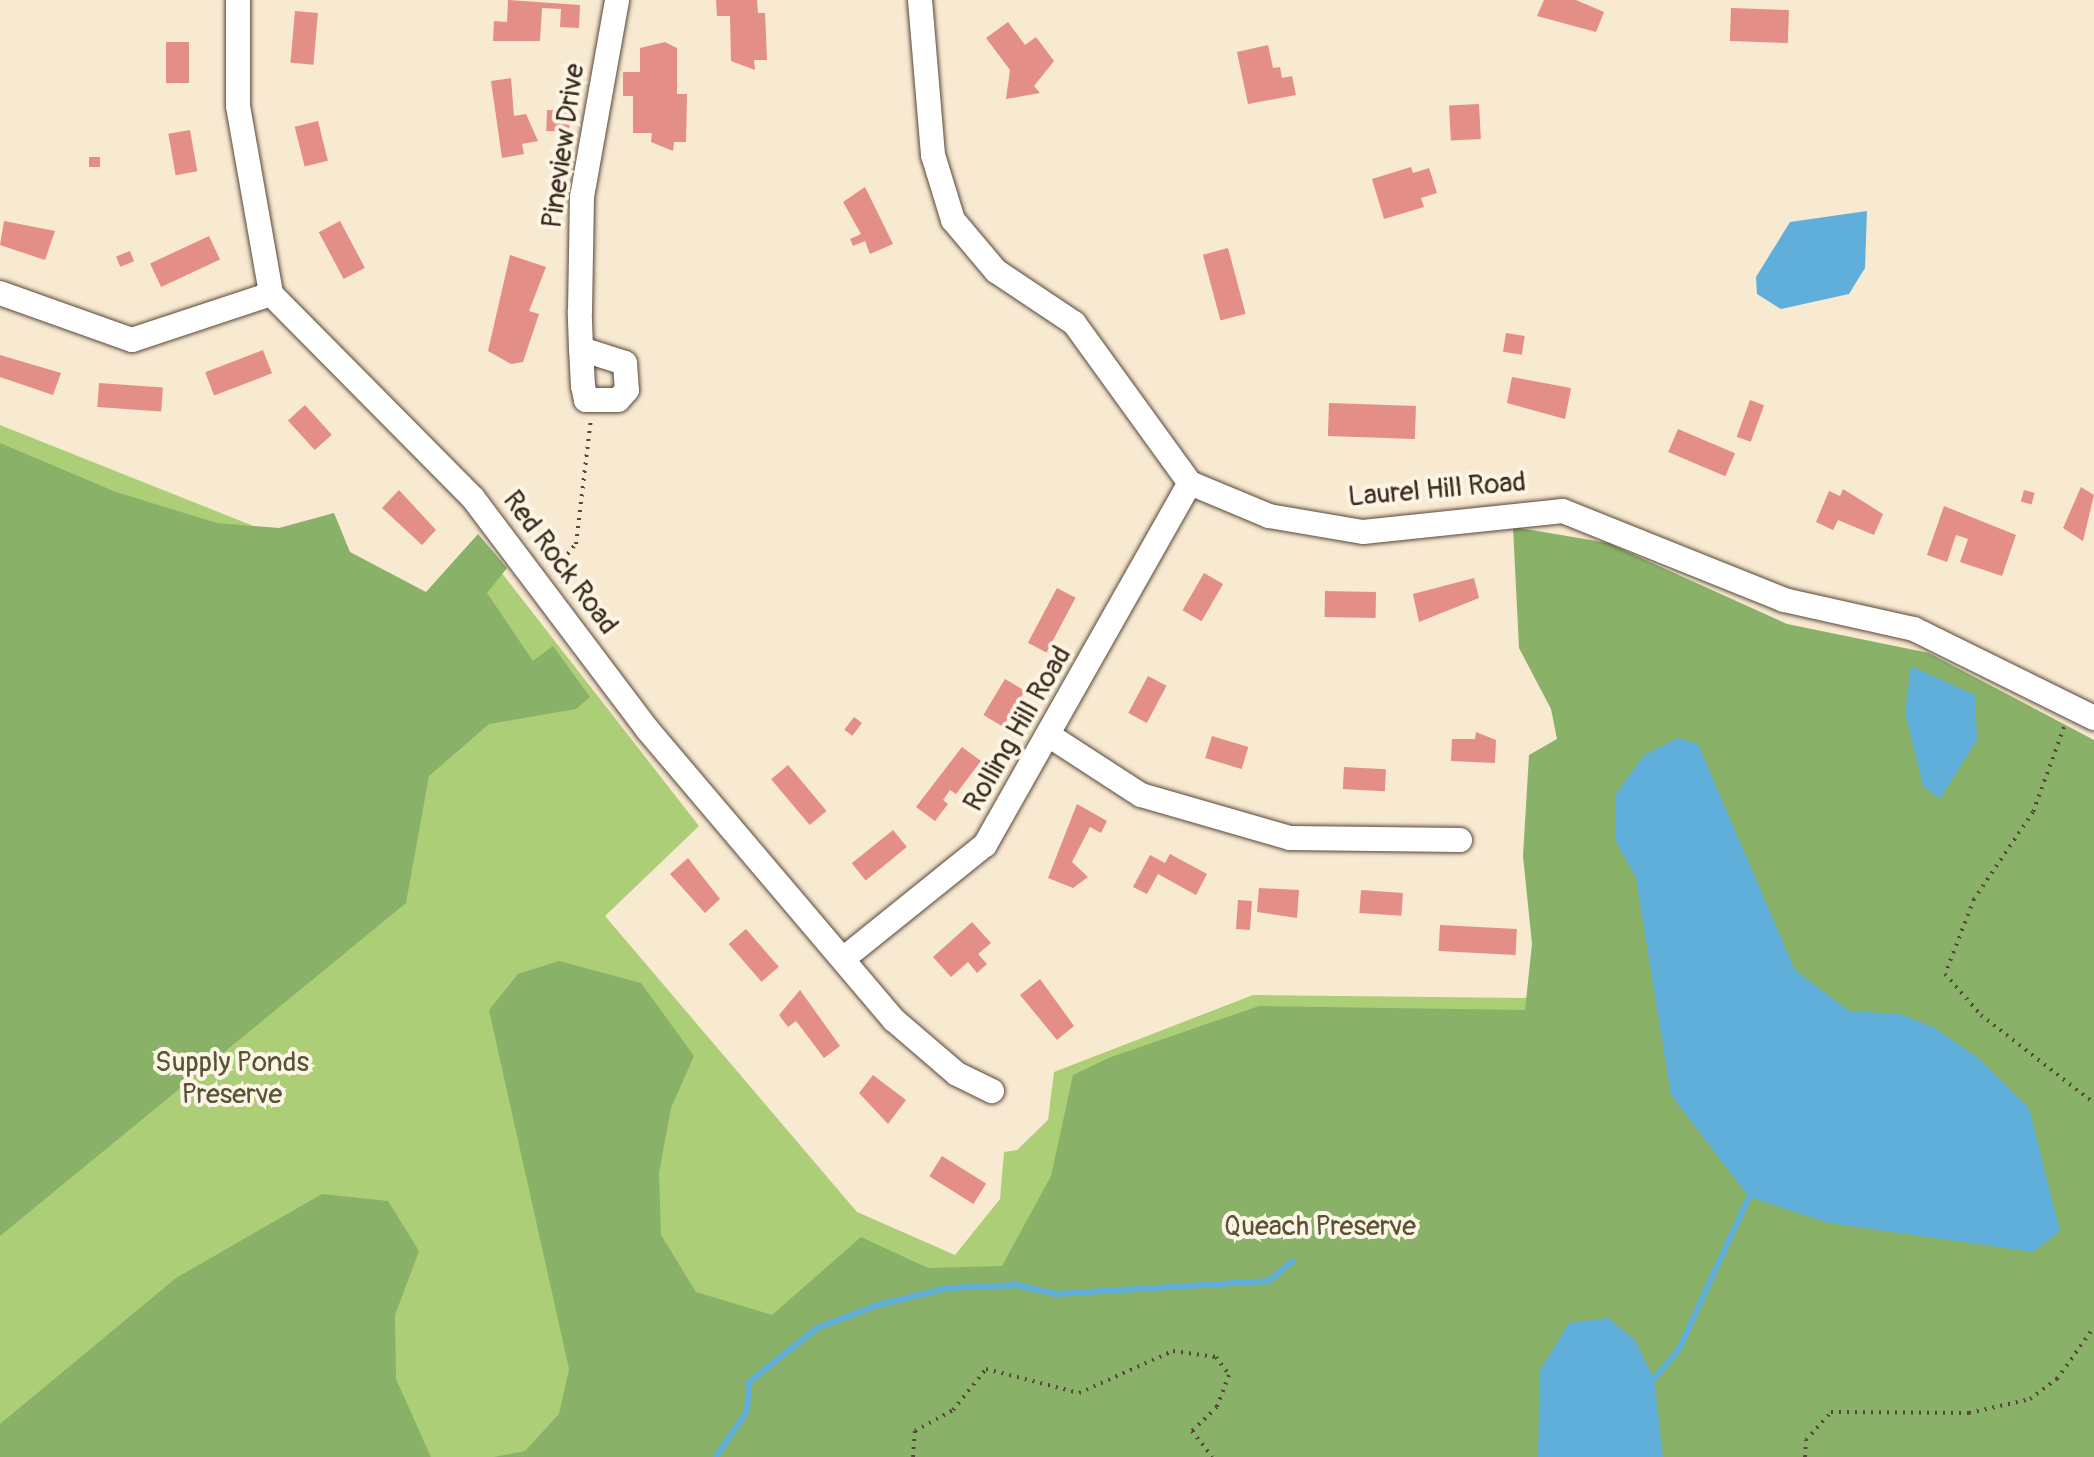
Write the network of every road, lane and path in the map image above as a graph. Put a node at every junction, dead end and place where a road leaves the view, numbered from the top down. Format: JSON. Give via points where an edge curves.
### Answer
{"nodes":[{"id":1,"x":238,"y":0,"type":"edge"},
{"id":2,"x":617,"y":0,"type":"edge"},
{"id":3,"x":920,"y":0,"type":"edge"},
{"id":4,"x":0,"y":293,"type":"edge"},
{"id":5,"x":271,"y":294,"type":"junction"},
{"id":6,"x":581,"y":349,"type":"junction"},
{"id":7,"x":596,"y":406,"type":"junction"},
{"id":8,"x":1190,"y":483,"type":"junction"},
{"id":9,"x":538,"y":583,"type":"junction"},
{"id":10,"x":2085,"y":712,"type":"edge"},
{"id":11,"x":1050,"y":736,"type":"junction"},
{"id":12,"x":1460,"y":840,"type":"dead end"},
{"id":13,"x":843,"y":959,"type":"junction"},
{"id":14,"x":992,"y":1091,"type":"dead end"},
{"id":15,"x":2094,"y":1103,"type":"edge"},
{"id":16,"x":2094,"y":1327,"type":"edge"},
{"id":17,"x":913,"y":1457,"type":"edge"},
{"id":18,"x":1212,"y":1457,"type":"edge"},
{"id":19,"x":1805,"y":1457,"type":"edge"}],
"edges":[{"from":1,"to":5,"type":"street","via":[[238,106]]},
{"from":2,"to":6,"type":"street","name":"Pineview Drive","via":[[582,197]]},
{"from":3,"to":8,"type":"street","via":[[933,155],[953,220],[996,271],[1074,323]]},
{"from":4,"to":5,"type":"street","via":[[132,340]]},
{"from":5,"to":9,"type":"street","name":"Red Rock Road","via":[[473,498]]},
{"from":6,"to":7,"type":"street","name":"Pineview Drive","via":[[586,400]]},
{"from":6,"to":7,"type":"street","via":[[613,355],[629,374],[618,400]]},
{"from":7,"to":9,"type":"path","via":[[576,544]]},
{"from":8,"to":10,"type":"street","name":"Laurel Hill Road","via":[[1269,516],[1363,532],[1563,511],[1784,600],[1914,629]]},
{"from":8,"to":11,"type":"street","name":"Rolling Hill Road"},
{"from":9,"to":13,"type":"street","name":"Red Rock Road","via":[[647,729]]},
{"from":10,"to":15,"type":"path","via":[[2051,751],[2033,812],[1974,899],[1945,974],[1981,1015]]},
{"from":11,"to":12,"type":"street","via":[[1141,795],[1290,838]]},
{"from":11,"to":13,"type":"street","name":"Rolling Hill Road","via":[[985,845]]},
{"from":13,"to":14,"type":"street","name":"Red Rock Road","via":[[894,1020],[957,1074]]},
{"from":16,"to":19,"type":"path","via":[[2057,1379],[2030,1399],[1969,1413],[1831,1412],[1817,1422]]},
{"from":17,"to":18,"type":"path","via":[[915,1431],[953,1410],[986,1369],[1079,1393],[1173,1351],[1216,1357],[1229,1375],[1217,1407],[1192,1431]]}]}
